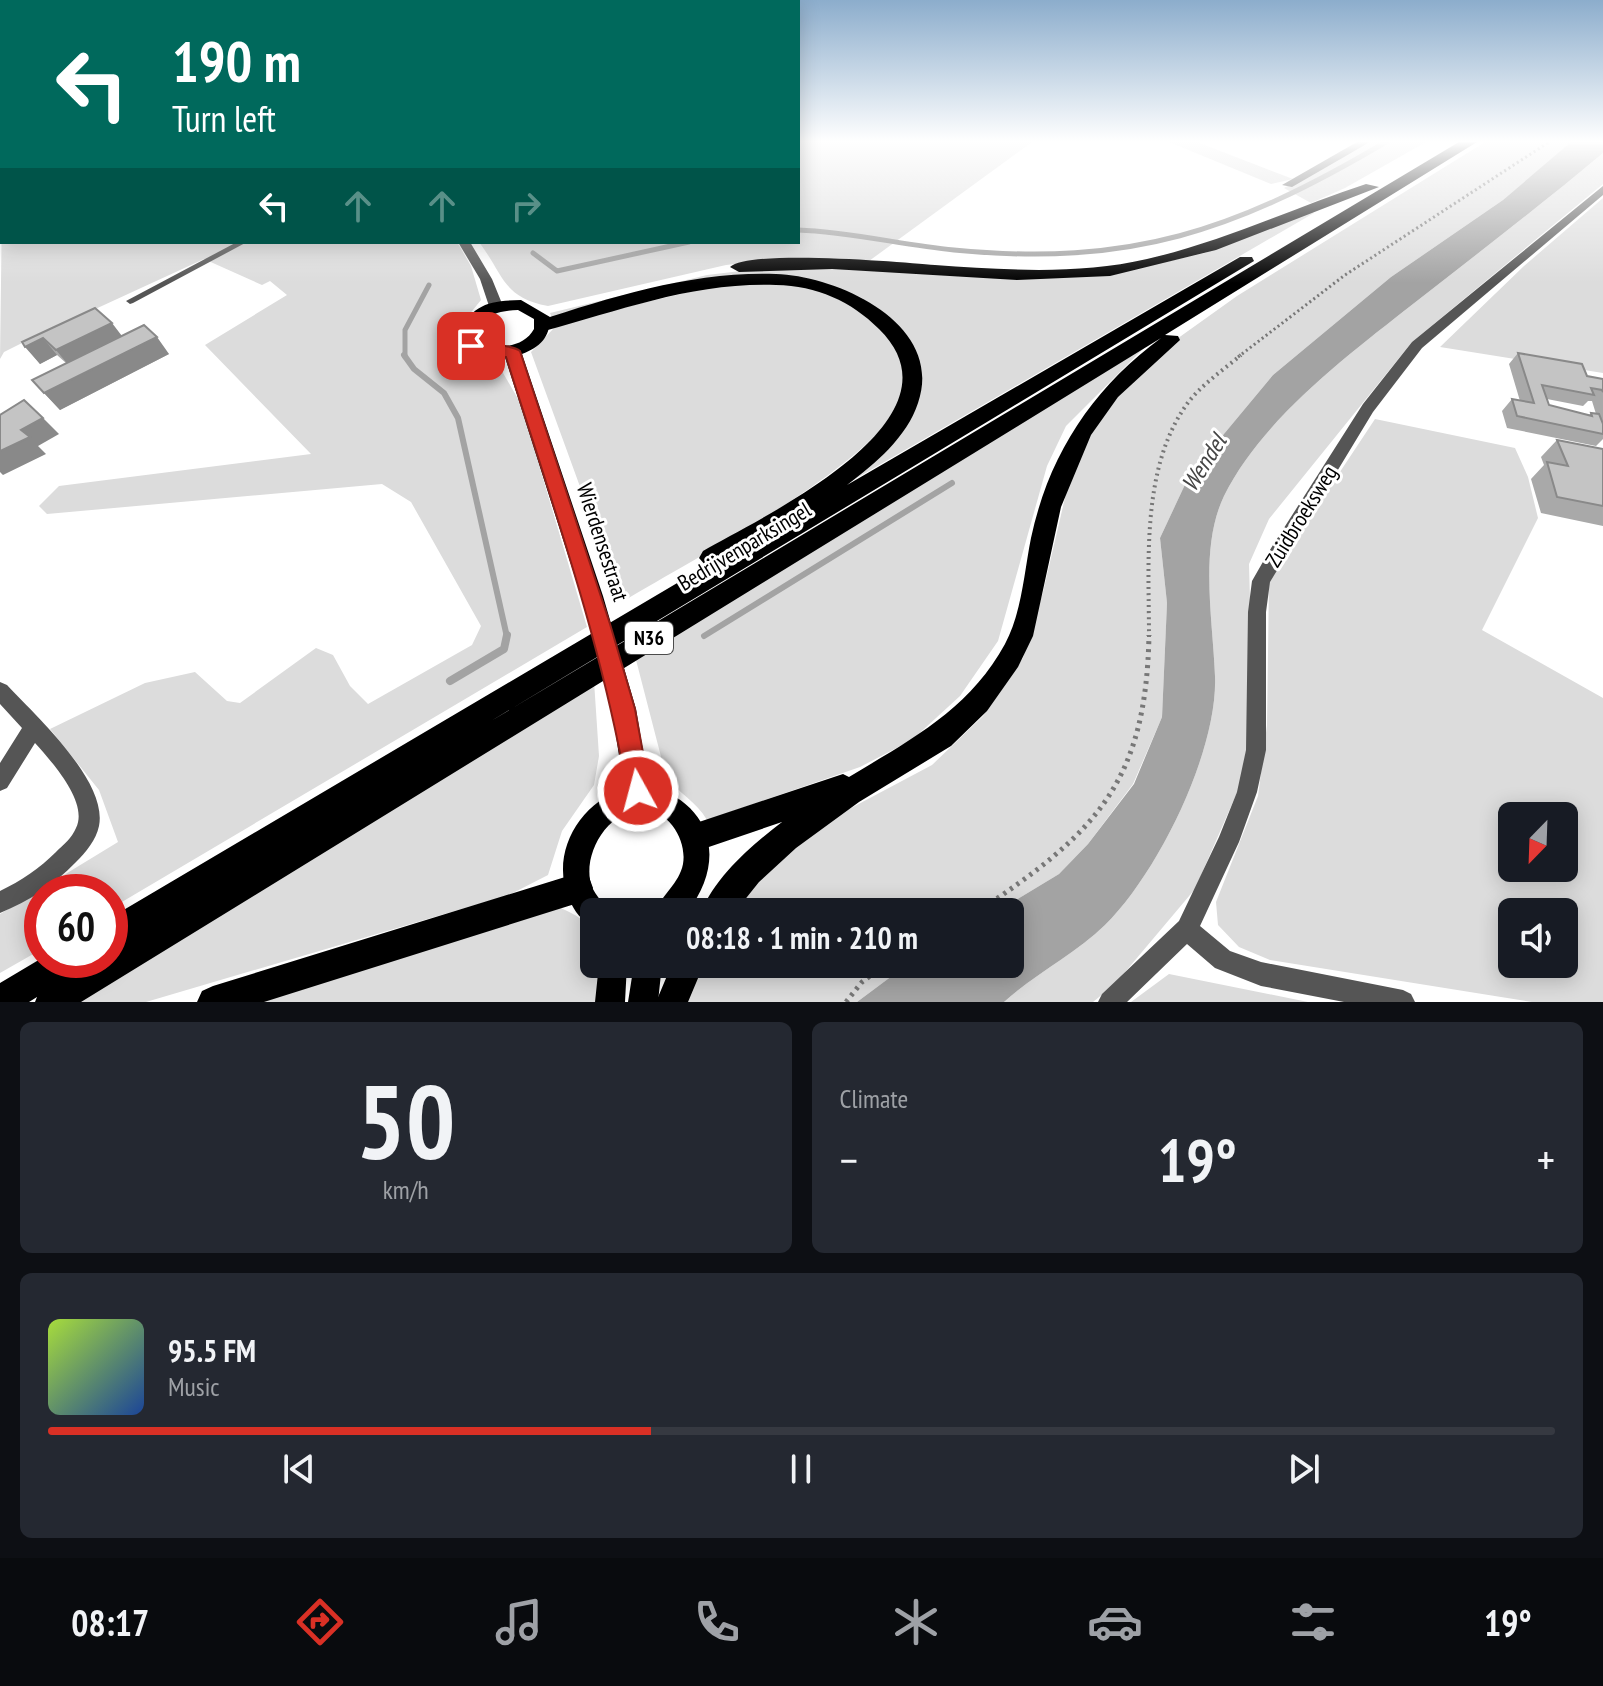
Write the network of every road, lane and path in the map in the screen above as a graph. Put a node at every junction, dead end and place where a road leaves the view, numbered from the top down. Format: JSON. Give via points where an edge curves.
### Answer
{"nodes":[{"id":1,"x":1366,"y":189,"type":"edge"},
{"id":2,"x":1368,"y":189,"type":"edge"},
{"id":3,"x":1393,"y":189,"type":"edge"},
{"id":4,"x":1478,"y":189,"type":"edge"},
{"id":5,"x":1603,"y":189,"type":"edge"},
{"id":6,"x":239,"y":244,"type":"edge"},
{"id":7,"x":465,"y":244,"type":"edge"},
{"id":8,"x":1250,"y":276,"type":"junction"},
{"id":9,"x":130,"y":301,"type":"dead end"},
{"id":10,"x":496,"y":306,"type":"junction"},
{"id":11,"x":541,"y":319,"type":"junction"},
{"id":12,"x":512,"y":351,"type":"junction"},
{"id":13,"x":0,"y":691,"type":"edge"},
{"id":14,"x":482,"y":714,"type":"junction"},
{"id":15,"x":33,"y":729,"type":"junction"},
{"id":16,"x":871,"y":779,"type":"junction"},
{"id":17,"x":0,"y":781,"type":"edge"},
{"id":18,"x":638,"y":799,"type":"junction"},
{"id":19,"x":697,"y":836,"type":"junction"},
{"id":20,"x":586,"y":898,"type":"edge"},
{"id":21,"x":684,"y":898,"type":"edge"},
{"id":22,"x":727,"y":898,"type":"edge"},
{"id":23,"x":996,"y":898,"type":"edge"},
{"id":24,"x":0,"y":902,"type":"edge"},
{"id":25,"x":580,"y":902,"type":"edge"},
{"id":26,"x":128,"y":925,"type":"edge"},
{"id":27,"x":1187,"y":929,"type":"junction"},
{"id":28,"x":39,"y":978,"type":"edge"},
{"id":29,"x":612,"y":978,"type":"edge"},
{"id":30,"x":646,"y":978,"type":"edge"},
{"id":31,"x":682,"y":978,"type":"edge"},
{"id":32,"x":867,"y":978,"type":"edge"},
{"id":33,"x":0,"y":1001,"type":"edge"},
{"id":34,"x":51,"y":1002,"type":"edge"},
{"id":35,"x":213,"y":1002,"type":"edge"},
{"id":36,"x":610,"y":1002,"type":"edge"},
{"id":37,"x":643,"y":1002,"type":"edge"},
{"id":38,"x":672,"y":1002,"type":"edge"},
{"id":39,"x":846,"y":1002,"type":"edge"},
{"id":40,"x":1110,"y":1002,"type":"edge"},
{"id":41,"x":1403,"y":1002,"type":"edge"}],
"edges":[{"from":1,"to":11,"type":"highway","number":"N36","via":[[1200,252],[1111,271],[1019,275],[843,262],[766,264],[700,274]]},
{"from":2,"to":14,"type":"highway","name":"Bedrijvenparksingel","number":"N36"},
{"from":3,"to":8,"type":"highway","name":"Bedrijvenparksingel","number":"N36"},
{"from":4,"to":23,"type":"path","via":[[1294,309],[1183,408],[1165,442],[1153,494],[1146,673],[1138,737],[1116,783],[1066,848]]},
{"from":5,"to":27,"type":"street","name":"Zuidbroeksweg","via":[[1417,345],[1368,408],[1261,581],[1256,750],[1228,842]]},
{"from":6,"to":9,"type":"lane"},
{"from":7,"to":10,"type":"street"},
{"from":8,"to":16,"type":"highway","number":"N36","via":[[1203,318],[1141,360],[1103,397],[1063,469],[1014,651],[976,706],[921,752]]},
{"from":8,"to":34,"type":"highway","name":"Bedrijvenparksingel","number":"N36"},
{"from":10,"to":11,"type":"main road","via":[[521,305]]},
{"from":10,"to":12,"type":"main road","via":[[473,319],[466,337],[481,351]]},
{"from":11,"to":12,"type":"main road","via":[[536,339]]},
{"from":11,"to":14,"type":"highway","number":"N36","via":[[721,281],[784,280],[822,286],[853,298],[889,324],[906,349],[911,394],[903,415],[880,445],[827,486],[695,568]]},
{"from":12,"to":18,"type":"main road","name":"Wierdensestraat","via":[[624,709]]},
{"from":13,"to":15,"type":"street"},
{"from":14,"to":26,"type":"highway","name":"Bedrijvenparksingel","number":"N36"},
{"from":15,"to":17,"type":"street"},
{"from":15,"to":24,"type":"street","via":[[84,794],[89,821],[79,844],[60,864]]},
{"from":16,"to":19,"type":"highway","number":"N36"},
{"from":16,"to":22,"type":"highway","via":[[762,855]]},
{"from":18,"to":19,"type":"main road","via":[[674,807]]},
{"from":18,"to":20,"type":"main road","via":[[619,804],[588,830],[577,858]]},
{"from":19,"to":21,"type":"main road","via":[[696,876]]},
{"from":25,"to":35,"type":"highway"},
{"from":27,"to":40,"type":"street","name":"Zuidbroeksweg"},
{"from":27,"to":41,"type":"street","via":[[1223,960],[1261,974]]},
{"from":28,"to":33,"type":"highway"},
{"from":29,"to":36,"type":"main road"},
{"from":30,"to":37,"type":"main road"},
{"from":31,"to":38,"type":"highway"},
{"from":32,"to":39,"type":"path"}]}
